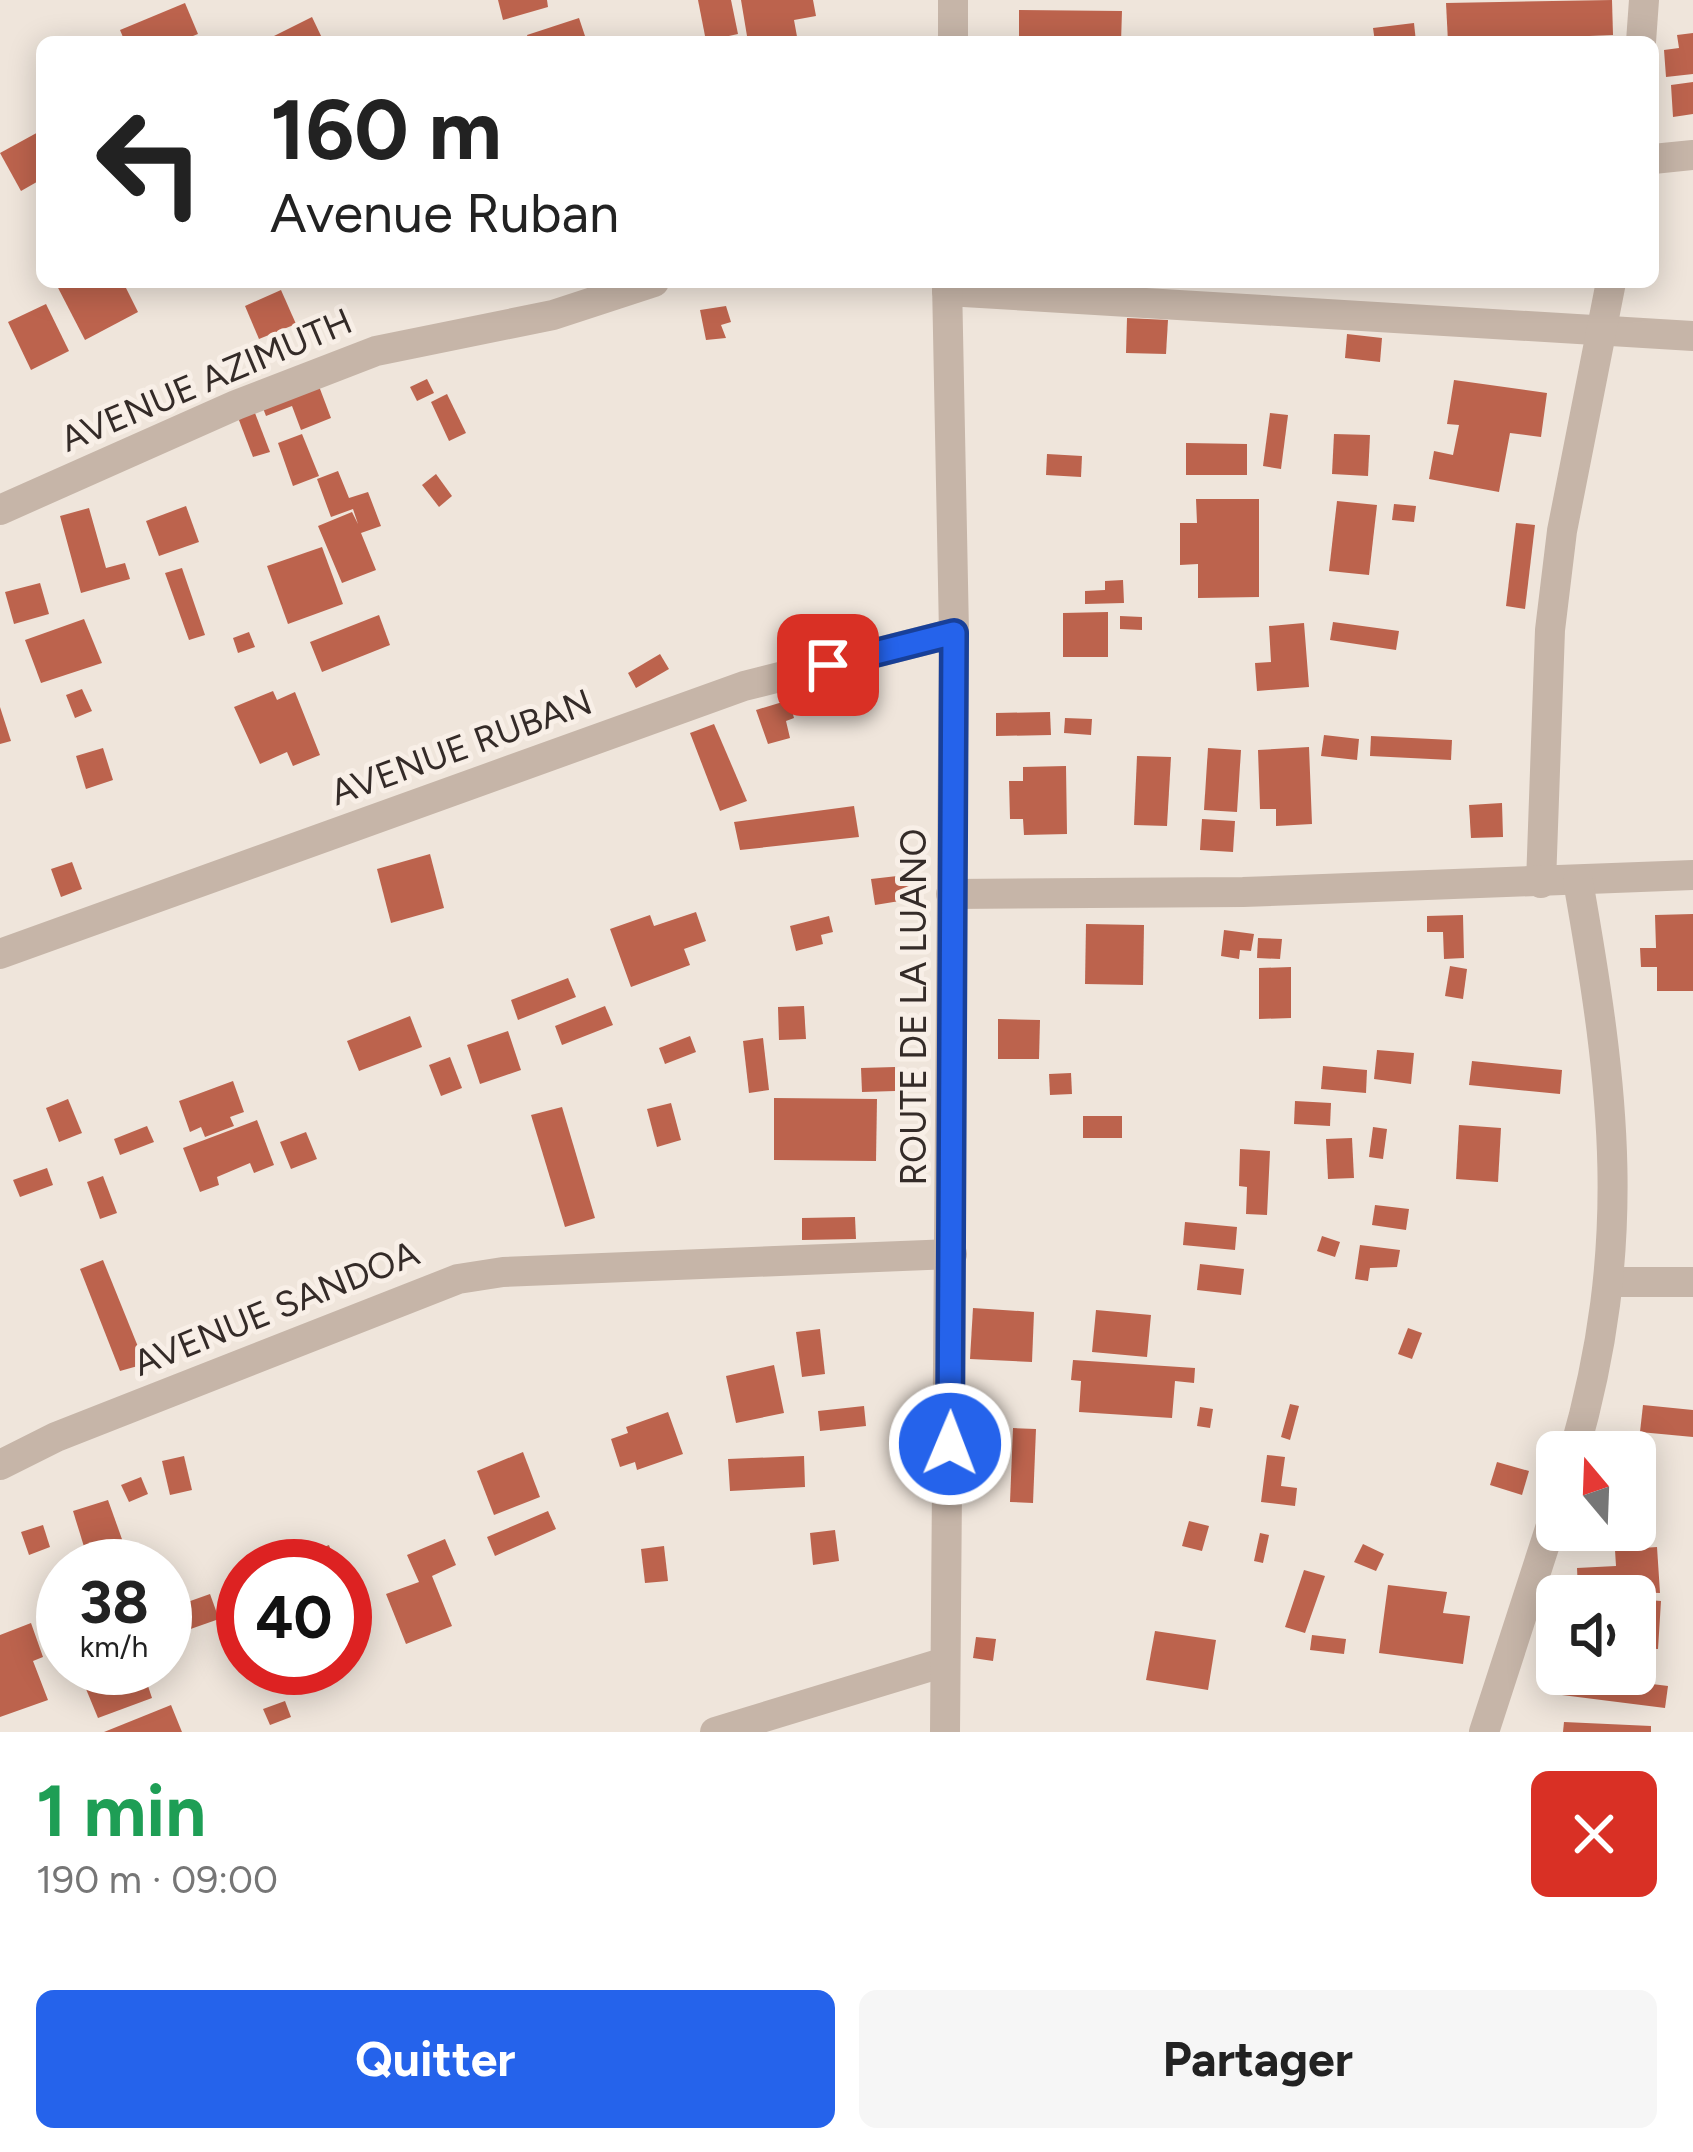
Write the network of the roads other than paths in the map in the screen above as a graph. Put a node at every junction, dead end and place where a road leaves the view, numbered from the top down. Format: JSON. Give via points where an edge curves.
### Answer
{"nodes":[{"id":1,"x":953,"y":0,"type":"edge"},
{"id":2,"x":1644,"y":0,"type":"edge"},
{"id":3,"x":952,"y":36,"type":"edge"},
{"id":4,"x":1641,"y":36,"type":"edge"},
{"id":5,"x":1693,"y":155,"type":"edge"},
{"id":6,"x":1659,"y":159,"type":"edge"},
{"id":7,"x":636,"y":288,"type":"edge"},
{"id":8,"x":947,"y":288,"type":"edge"},
{"id":9,"x":963,"y":288,"type":"edge"},
{"id":10,"x":1610,"y":288,"type":"edge"},
{"id":11,"x":1603,"y":328,"type":"junction"},
{"id":12,"x":1693,"y":336,"type":"edge"},
{"id":13,"x":0,"y":510,"type":"edge"},
{"id":14,"x":954,"y":633,"type":"junction"},
{"id":15,"x":1693,"y":875,"type":"edge"},
{"id":16,"x":1578,"y":881,"type":"junction"},
{"id":17,"x":1541,"y":883,"type":"junction"},
{"id":18,"x":951,"y":894,"type":"junction"},
{"id":19,"x":0,"y":954,"type":"edge"},
{"id":20,"x":952,"y":1254,"type":"junction"},
{"id":21,"x":1612,"y":1282,"type":"junction"},
{"id":22,"x":1693,"y":1282,"type":"edge"},
{"id":23,"x":1580,"y":1431,"type":"edge"},
{"id":24,"x":0,"y":1465,"type":"edge"},
{"id":25,"x":1543,"y":1551,"type":"edge"},
{"id":26,"x":945,"y":1662,"type":"junction"},
{"id":27,"x":715,"y":1732,"type":"edge"},
{"id":28,"x":945,"y":1732,"type":"edge"},
{"id":29,"x":1484,"y":1732,"type":"edge"}],
"edges":[{"from":1,"to":3,"type":"street"},
{"from":2,"to":4,"type":"street"},
{"from":5,"to":6,"type":"street"},
{"from":7,"to":13,"type":"street","name":"AVENUE AZIMUTH","via":[[553,315],[376,350]]},
{"from":8,"to":14,"type":"street","name":"ROUTE DE LA LUANO"},
{"from":9,"to":11,"type":"street"},
{"from":10,"to":11,"type":"street"},
{"from":11,"to":12,"type":"street"},
{"from":11,"to":17,"type":"street","via":[[1550,630]]},
{"from":14,"to":18,"type":"street","name":"ROUTE DE LA LUANO"},
{"from":14,"to":19,"type":"street","name":"AVENUE RUBAN","via":[[744,686]]},
{"from":15,"to":16,"type":"street"},
{"from":16,"to":17,"type":"street"},
{"from":16,"to":21,"type":"street","via":[[1610,1076]]},
{"from":17,"to":18,"type":"street"},
{"from":18,"to":20,"type":"street","name":"ROUTE DE LA LUANO"},
{"from":20,"to":24,"type":"street","name":"AVENUE SANDOA","via":[[458,1279]]},
{"from":20,"to":26,"type":"street","name":"ROUTE DE LA LUANO"},
{"from":21,"to":22,"type":"street"},
{"from":21,"to":23,"type":"street"},
{"from":25,"to":29,"type":"street"},
{"from":26,"to":27,"type":"street"},
{"from":26,"to":28,"type":"street","name":"ROUTE DE LA LUANO"}]}
